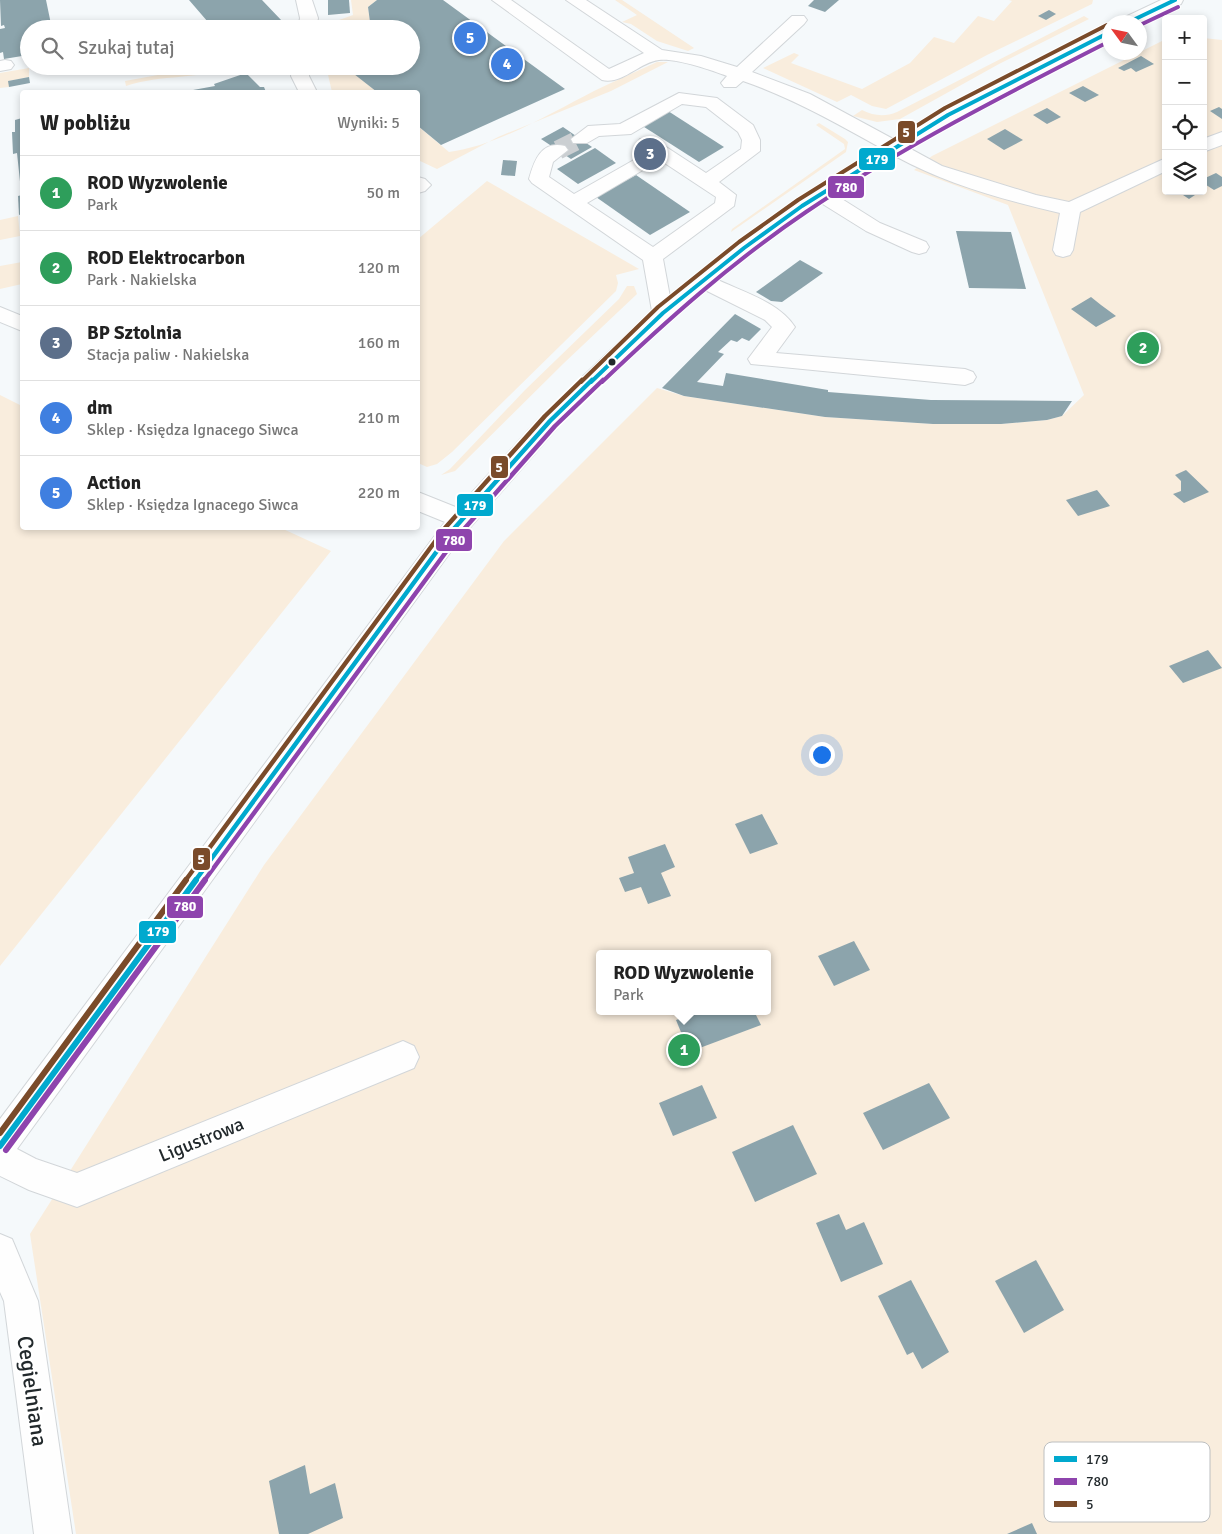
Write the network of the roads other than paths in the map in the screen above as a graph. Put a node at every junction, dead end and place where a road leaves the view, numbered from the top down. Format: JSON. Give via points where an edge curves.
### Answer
{"nodes":[{"id":1,"x":304,"y":0,"type":"edge"},
{"id":2,"x":500,"y":0,"type":"edge"},
{"id":3,"x":574,"y":0,"type":"edge"},
{"id":4,"x":1175,"y":0,"type":"edge"},
{"id":5,"x":1144,"y":15,"type":"edge"},
{"id":6,"x":309,"y":20,"type":"edge"},
{"id":7,"x":798,"y":20,"type":"dead end"},
{"id":8,"x":1102,"y":36,"type":"edge"},
{"id":9,"x":657,"y":54,"type":"junction"},
{"id":10,"x":740,"y":72,"type":"junction"},
{"id":11,"x":300,"y":75,"type":"edge"},
{"id":12,"x":307,"y":90,"type":"edge"},
{"id":13,"x":711,"y":102,"type":"junction"},
{"id":14,"x":624,"y":130,"type":"junction"},
{"id":15,"x":1222,"y":138,"type":"edge"},
{"id":16,"x":580,"y":139,"type":"tunnel mouth"},
{"id":17,"x":1207,"y":144,"type":"edge"},
{"id":18,"x":893,"y":147,"type":"junction"},
{"id":19,"x":558,"y":150,"type":"tunnel mouth"},
{"id":20,"x":661,"y":152,"type":"junction"},
{"id":21,"x":1162,"y":166,"type":"edge"},
{"id":22,"x":706,"y":182,"type":"junction"},
{"id":23,"x":820,"y":194,"type":"junction"},
{"id":24,"x":573,"y":202,"type":"junction"},
{"id":25,"x":1071,"y":209,"type":"junction"},
{"id":26,"x":919,"y":247,"type":"dead end"},
{"id":27,"x":1063,"y":250,"type":"dead end"},
{"id":28,"x":653,"y":257,"type":"junction"},
{"id":29,"x":703,"y":280,"type":"junction"},
{"id":30,"x":663,"y":313,"type":"junction"},
{"id":31,"x":0,"y":314,"type":"edge"},
{"id":32,"x":20,"y":323,"type":"edge"},
{"id":33,"x":965,"y":377,"type":"dead end"},
{"id":34,"x":420,"y":502,"type":"edge"},
{"id":35,"x":462,"y":519,"type":"junction"},
{"id":36,"x":403,"y":1057,"type":"dead end"},
{"id":37,"x":0,"y":1146,"type":"edge"},
{"id":38,"x":0,"y":1158,"type":"edge"},
{"id":39,"x":0,"y":1251,"type":"edge"},
{"id":40,"x":52,"y":1534,"type":"edge"}],
"edges":[{"from":1,"to":6,"type":"street"},
{"from":2,"to":9,"type":"street","via":[[608,76]]},
{"from":3,"to":9,"type":"street"},
{"from":4,"to":5,"type":"street"},
{"from":7,"to":10,"type":"street"},
{"from":8,"to":18,"type":"street","via":[[964,106]]},
{"from":9,"to":10,"type":"street"},
{"from":10,"to":13,"type":"street"},
{"from":10,"to":18,"type":"street","via":[[804,98]]},
{"from":11,"to":12,"type":"street"},
{"from":13,"to":14,"type":"street","via":[[679,98]]},
{"from":13,"to":22,"type":"street","via":[[746,130],[751,140],[750,152]]},
{"from":14,"to":16,"type":"street","via":[[595,130]]},
{"from":14,"to":20,"type":"street"},
{"from":15,"to":17,"type":"street"},
{"from":18,"to":23,"type":"street"},
{"from":18,"to":25,"type":"street","via":[[935,170]]},
{"from":19,"to":24,"type":"street","via":[[544,159],[539,180]]},
{"from":20,"to":22,"type":"street"},
{"from":20,"to":24,"type":"street"},
{"from":21,"to":25,"type":"street"},
{"from":22,"to":28,"type":"street","via":[[726,195],[724,206]]},
{"from":23,"to":26,"type":"street","via":[[873,227]]},
{"from":23,"to":29,"type":"street"},
{"from":24,"to":28,"type":"street"},
{"from":25,"to":27,"type":"street"},
{"from":28,"to":30,"type":"street"},
{"from":29,"to":30,"type":"street"},
{"from":29,"to":33,"type":"street","via":[[773,315],[784,327],[759,359]]},
{"from":30,"to":35,"type":"street","via":[[550,421]]},
{"from":31,"to":32,"type":"street"},
{"from":34,"to":35,"type":"street"},
{"from":35,"to":37,"type":"street"},
{"from":36,"to":38,"type":"street","name":"Ligustrowa","via":[[77,1190],[29,1173]]},
{"from":39,"to":40,"type":"street","name":"Cegielniana","via":[[21,1301]]}]}
